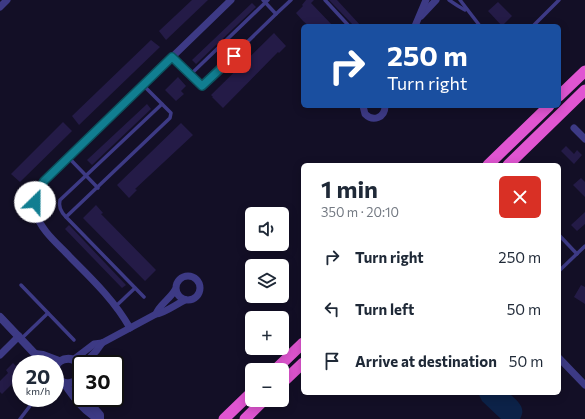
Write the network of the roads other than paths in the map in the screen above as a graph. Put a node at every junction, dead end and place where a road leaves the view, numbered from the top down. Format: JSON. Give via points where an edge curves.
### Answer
{"nodes":[{"id":1,"x":7,"y":0,"type":"edge"},
{"id":2,"x":232,"y":0,"type":"edge"},
{"id":3,"x":291,"y":0,"type":"edge"},
{"id":4,"x":325,"y":0,"type":"edge"},
{"id":5,"x":426,"y":0,"type":"edge"},
{"id":6,"x":436,"y":0,"type":"edge"},
{"id":7,"x":449,"y":0,"type":"edge"},
{"id":8,"x":460,"y":0,"type":"edge"},
{"id":9,"x":559,"y":0,"type":"edge"},
{"id":10,"x":266,"y":1,"type":"edge"},
{"id":11,"x":0,"y":7,"type":"edge"},
{"id":12,"x":466,"y":10,"type":"junction"},
{"id":13,"x":276,"y":14,"type":"junction"},
{"id":14,"x":417,"y":22,"type":"edge"},
{"id":15,"x":348,"y":24,"type":"edge"},
{"id":16,"x":478,"y":24,"type":"edge"},
{"id":17,"x":535,"y":24,"type":"edge"},
{"id":18,"x":172,"y":57,"type":"junction"},
{"id":19,"x":585,"y":71,"type":"edge"},
{"id":20,"x":190,"y":75,"type":"junction"},
{"id":21,"x":143,"y":85,"type":"junction"},
{"id":22,"x":585,"y":90,"type":"edge"},
{"id":23,"x":561,"y":94,"type":"edge"},
{"id":24,"x":162,"y":104,"type":"junction"},
{"id":25,"x":362,"y":108,"type":"edge"},
{"id":26,"x":385,"y":108,"type":"edge"},
{"id":27,"x":547,"y":108,"type":"edge"},
{"id":28,"x":574,"y":128,"type":"dead end"},
{"id":29,"x":585,"y":139,"type":"edge"},
{"id":30,"x":69,"y":158,"type":"junction"},
{"id":31,"x":490,"y":163,"type":"edge"},
{"id":32,"x":510,"y":163,"type":"edge"},
{"id":33,"x":86,"y":176,"type":"junction"},
{"id":34,"x":98,"y":188,"type":"junction"},
{"id":35,"x":66,"y":217,"type":"junction"},
{"id":36,"x":561,"y":237,"type":"edge"},
{"id":37,"x":585,"y":246,"type":"edge"},
{"id":38,"x":577,"y":254,"type":"junction"},
{"id":39,"x":561,"y":269,"type":"edge"},
{"id":40,"x":20,"y":285,"type":"dead end"},
{"id":41,"x":136,"y":288,"type":"junction"},
{"id":42,"x":175,"y":290,"type":"junction"},
{"id":43,"x":144,"y":296,"type":"dead end"},
{"id":44,"x":185,"y":300,"type":"junction"},
{"id":45,"x":116,"y":306,"type":"junction"},
{"id":46,"x":48,"y":313,"type":"junction"},
{"id":47,"x":156,"y":314,"type":"junction"},
{"id":48,"x":0,"y":316,"type":"edge"},
{"id":49,"x":130,"y":328,"type":"junction"},
{"id":50,"x":20,"y":338,"type":"junction"},
{"id":51,"x":74,"y":340,"type":"dead end"},
{"id":52,"x":102,"y":343,"type":"junction"},
{"id":53,"x":301,"y":345,"type":"edge"},
{"id":54,"x":35,"y":354,"type":"joint"},
{"id":55,"x":0,"y":355,"type":"edge"},
{"id":56,"x":44,"y":355,"type":"edge"},
{"id":57,"x":80,"y":355,"type":"edge"},
{"id":58,"x":93,"y":355,"type":"edge"},
{"id":59,"x":561,"y":360,"type":"edge"},
{"id":60,"x":282,"y":363,"type":"edge"},
{"id":61,"x":301,"y":365,"type":"edge"},
{"id":62,"x":289,"y":376,"type":"edge"},
{"id":63,"x":72,"y":382,"type":"edge"},
{"id":64,"x":64,"y":383,"type":"joint"},
{"id":65,"x":585,"y":385,"type":"edge"},
{"id":66,"x":245,"y":399,"type":"edge"},
{"id":67,"x":29,"y":407,"type":"edge"},
{"id":68,"x":93,"y":407,"type":"edge"},
{"id":69,"x":257,"y":407,"type":"edge"},
{"id":70,"x":20,"y":419,"type":"edge"},
{"id":71,"x":99,"y":419,"type":"edge"},
{"id":72,"x":224,"y":419,"type":"edge"},
{"id":73,"x":245,"y":419,"type":"edge"}],
"edges":[{"from":1,"to":11,"type":"street"},
{"from":2,"to":18,"type":"street"},
{"from":3,"to":13,"type":"lane"},
{"from":4,"to":15,"type":"lane"},
{"from":5,"to":14,"type":"street"},
{"from":6,"to":14,"type":"street"},
{"from":7,"to":12,"type":"lane"},
{"from":8,"to":12,"type":"lane"},
{"from":9,"to":17,"type":"lane"},
{"from":10,"to":13,"type":"lane"},
{"from":10,"to":20,"type":"lane"},
{"from":12,"to":16,"type":"lane"},
{"from":13,"to":20,"type":"lane","via":[[202,86]]},
{"from":18,"to":20,"type":"lane"},
{"from":18,"to":21,"type":"street"},
{"from":19,"to":23,"type":"highway"},
{"from":21,"to":24,"type":"lane"},
{"from":21,"to":30,"type":"street"},
{"from":22,"to":32,"type":"highway"},
{"from":24,"to":33,"type":"lane"},
{"from":24,"to":34,"type":"lane","via":[[171,113],[170,118]]},
{"from":25,"to":26,"type":"street","via":[[364,114],[374,119],[381,116]]},
{"from":27,"to":31,"type":"highway"},
{"from":28,"to":29,"type":"street"},
{"from":30,"to":33,"type":"lane"},
{"from":30,"to":45,"type":"street","via":[[44,181],[35,202],[36,212],[50,236]]},
{"from":33,"to":34,"type":"lane"},
{"from":33,"to":35,"type":"lane","via":[[60,200],[61,211]]},
{"from":34,"to":35,"type":"lane"},
{"from":35,"to":41,"type":"lane"},
{"from":36,"to":38,"type":"lane"},
{"from":37,"to":38,"type":"lane"},
{"from":38,"to":39,"type":"lane"},
{"from":40,"to":46,"type":"lane"},
{"from":41,"to":43,"type":"lane"},
{"from":41,"to":45,"type":"lane"},
{"from":42,"to":44,"type":"street","via":[[178,296]]},
{"from":42,"to":44,"type":"street","via":[[181,278],[188,275],[196,279],[200,286],[198,293],[193,299]]},
{"from":42,"to":47,"type":"street"},
{"from":44,"to":47,"type":"street","via":[[161,314]]},
{"from":45,"to":49,"type":"street"},
{"from":46,"to":50,"type":"lane"},
{"from":46,"to":51,"type":"lane"},
{"from":47,"to":49,"type":"street"},
{"from":48,"to":50,"type":"street"},
{"from":49,"to":52,"type":"street"},
{"from":50,"to":54,"type":"street"},
{"from":50,"to":55,"type":"street"},
{"from":52,"to":57,"type":"street","via":[[94,344]]},
{"from":52,"to":58,"type":"street"},
{"from":53,"to":60,"type":"highway"},
{"from":54,"to":56,"type":"street"},
{"from":59,"to":65,"type":"street"},
{"from":61,"to":62,"type":"highway"},
{"from":63,"to":64,"type":"street"},
{"from":64,"to":71,"type":"street","via":[[92,416]]},
{"from":66,"to":72,"type":"highway"},
{"from":67,"to":70,"type":"lane"},
{"from":68,"to":71,"type":"street","via":[[100,414]]},
{"from":69,"to":73,"type":"highway"}]}
